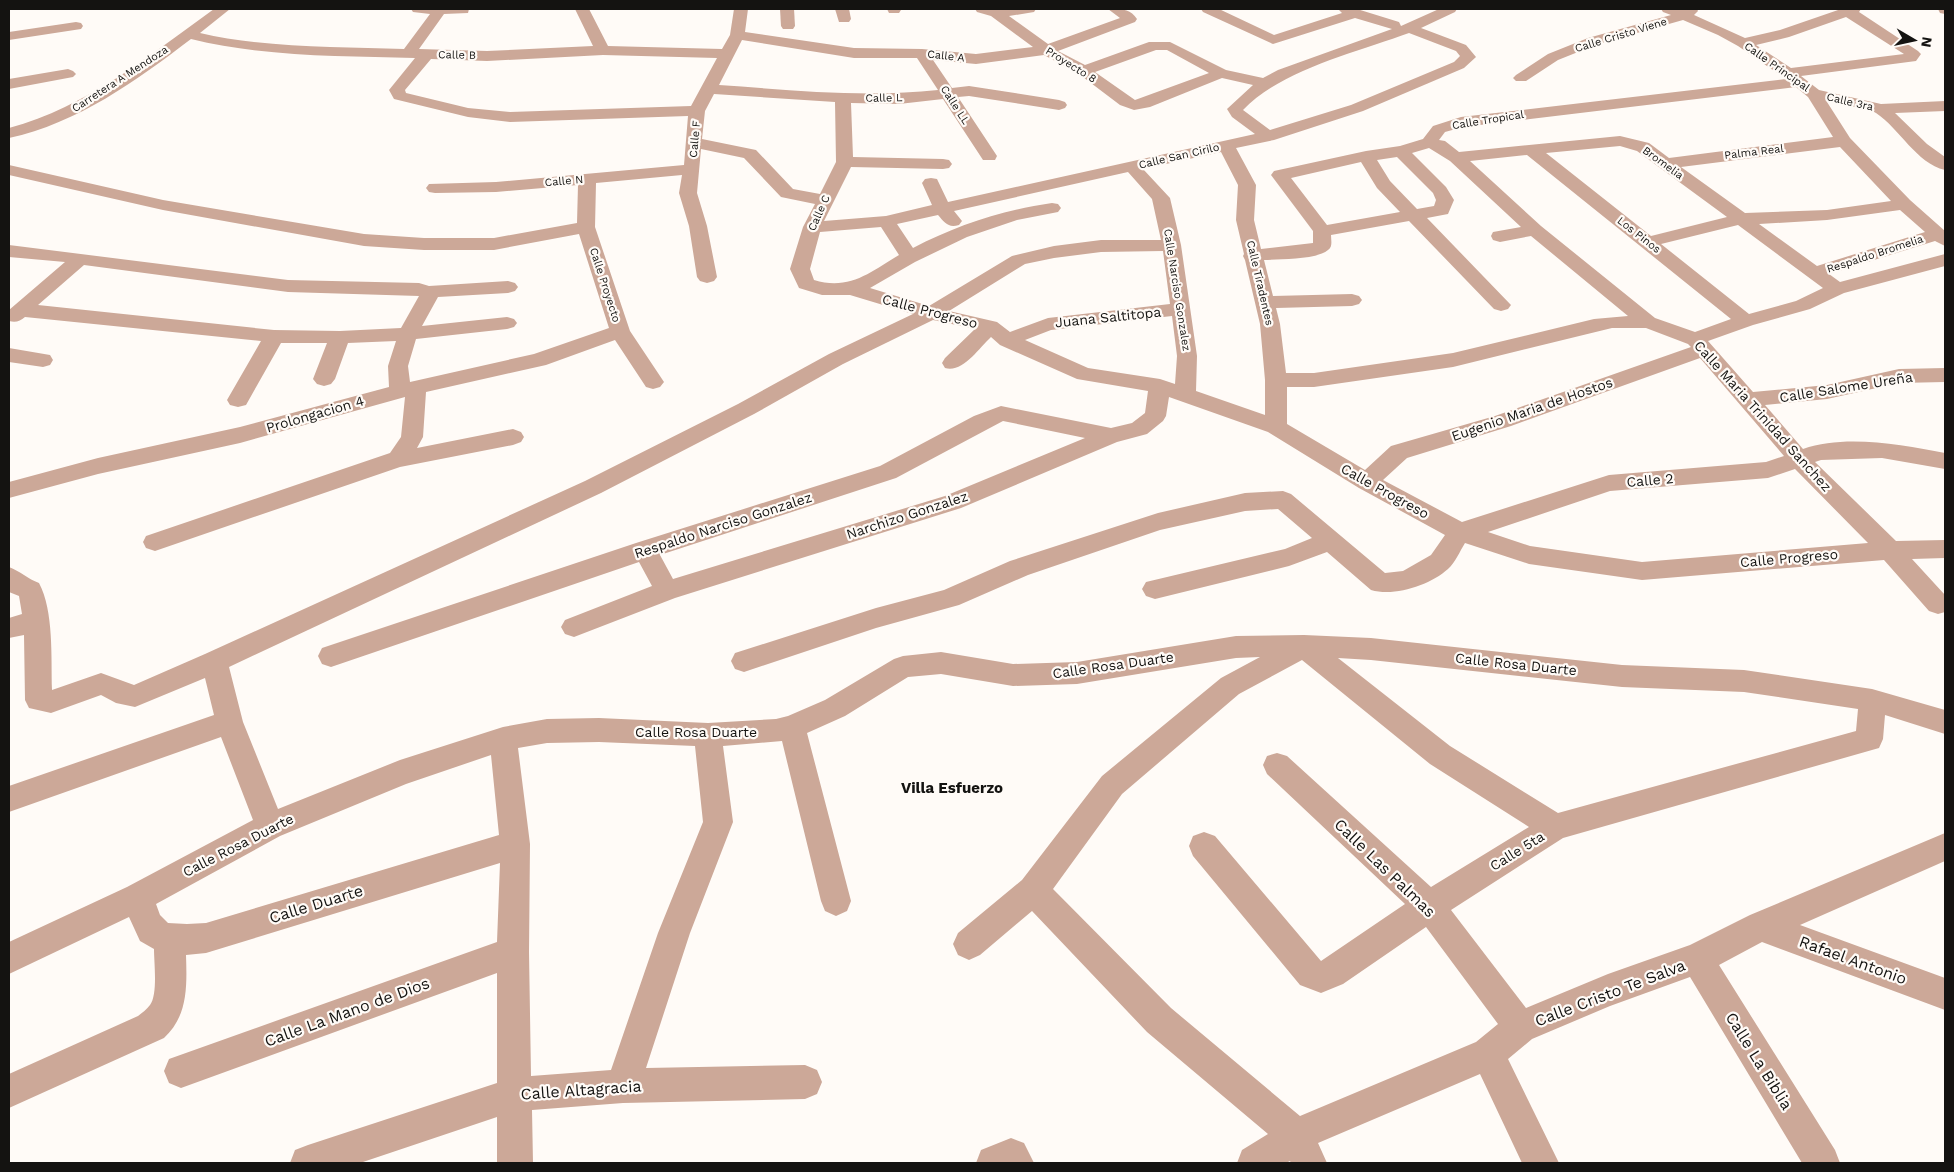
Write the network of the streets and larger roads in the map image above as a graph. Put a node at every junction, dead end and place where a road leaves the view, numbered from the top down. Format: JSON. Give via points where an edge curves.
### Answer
{"nodes":[{"id":1,"x":223,"y":9,"type":"edge"},
{"id":2,"x":418,"y":9,"type":"edge"},
{"id":3,"x":582,"y":9,"type":"edge"},
{"id":4,"x":741,"y":9,"type":"edge"},
{"id":5,"x":787,"y":9,"type":"edge"},
{"id":6,"x":1029,"y":9,"type":"edge"},
{"id":7,"x":1115,"y":9,"type":"edge"},
{"id":8,"x":1208,"y":9,"type":"edge"},
{"id":9,"x":1450,"y":9,"type":"edge"},
{"id":10,"x":440,"y":10,"type":"edge"},
{"id":11,"x":463,"y":10,"type":"dead end"},
{"id":12,"x":1850,"y":10,"type":"edge"},
{"id":13,"x":989,"y":11,"type":"edge"},
{"id":14,"x":1350,"y":11,"type":"edge"},
{"id":15,"x":1681,"y":11,"type":"edge"},
{"id":16,"x":76,"y":26,"type":"dead end"},
{"id":17,"x":788,"y":26,"type":"dead end"},
{"id":18,"x":1402,"y":27,"type":"junction"},
{"id":19,"x":188,"y":34,"type":"junction"},
{"id":20,"x":738,"y":35,"type":"junction"},
{"id":21,"x":9,"y":36,"type":"edge"},
{"id":22,"x":1743,"y":43,"type":"junction"},
{"id":23,"x":603,"y":50,"type":"junction"},
{"id":24,"x":1046,"y":50,"type":"junction"},
{"id":25,"x":408,"y":54,"type":"junction"},
{"id":26,"x":728,"y":54,"type":"junction"},
{"id":27,"x":922,"y":54,"type":"junction"},
{"id":28,"x":426,"y":55,"type":"junction"},
{"id":29,"x":1084,"y":71,"type":"junction"},
{"id":30,"x":1221,"y":73,"type":"junction"},
{"id":31,"x":68,"y":74,"type":"dead end"},
{"id":32,"x":1794,"y":77,"type":"junction"},
{"id":33,"x":1521,"y":78,"type":"dead end"},
{"id":34,"x":9,"y":84,"type":"edge"},
{"id":35,"x":1267,"y":84,"type":"junction"},
{"id":36,"x":708,"y":89,"type":"junction"},
{"id":37,"x":948,"y":94,"type":"junction"},
{"id":38,"x":1814,"y":94,"type":"junction"},
{"id":39,"x":844,"y":98,"type":"junction"},
{"id":40,"x":1059,"y":105,"type":"dead end"},
{"id":41,"x":1945,"y":106,"type":"edge"},
{"id":42,"x":1881,"y":109,"type":"junction"},
{"id":43,"x":697,"y":111,"type":"junction"},
{"id":44,"x":12,"y":132,"type":"edge"},
{"id":45,"x":1268,"y":136,"type":"junction"},
{"id":46,"x":1844,"y":141,"type":"junction"},
{"id":47,"x":693,"y":142,"type":"junction"},
{"id":48,"x":1429,"y":143,"type":"junction"},
{"id":49,"x":1226,"y":145,"type":"junction"},
{"id":50,"x":1531,"y":150,"type":"junction"},
{"id":51,"x":1401,"y":151,"type":"junction"},
{"id":52,"x":989,"y":156,"type":"dead end"},
{"id":53,"x":1366,"y":156,"type":"junction"},
{"id":54,"x":1456,"y":157,"type":"junction"},
{"id":55,"x":846,"y":162,"type":"junction"},
{"id":56,"x":943,"y":164,"type":"dead end"},
{"id":57,"x":1665,"y":164,"type":"junction"},
{"id":58,"x":1945,"y":165,"type":"edge"},
{"id":59,"x":1132,"y":167,"type":"junction"},
{"id":60,"x":692,"y":169,"type":"junction"},
{"id":61,"x":9,"y":170,"type":"edge"},
{"id":62,"x":587,"y":179,"type":"junction"},
{"id":63,"x":931,"y":183,"type":"dead end"},
{"id":64,"x":436,"y":188,"type":"dead end"},
{"id":65,"x":824,"y":200,"type":"junction"},
{"id":66,"x":1904,"y":204,"type":"junction"},
{"id":67,"x":1052,"y":208,"type":"dead end"},
{"id":68,"x":942,"y":209,"type":"junction"},
{"id":69,"x":1413,"y":214,"type":"junction"},
{"id":70,"x":1739,"y":220,"type":"junction"},
{"id":71,"x":886,"y":221,"type":"junction"},
{"id":72,"x":586,"y":227,"type":"junction"},
{"id":73,"x":812,"y":227,"type":"junction"},
{"id":74,"x":1535,"y":230,"type":"junction"},
{"id":75,"x":1322,"y":231,"type":"junction"},
{"id":76,"x":963,"y":232,"type":"junction"},
{"id":77,"x":1500,"y":236,"type":"dead end"},
{"id":78,"x":1941,"y":237,"type":"edge"},
{"id":79,"x":1649,"y":242,"type":"junction"},
{"id":80,"x":1172,"y":245,"type":"junction"},
{"id":81,"x":9,"y":251,"type":"edge"},
{"id":82,"x":1252,"y":256,"type":"junction"},
{"id":83,"x":910,"y":257,"type":"junction"},
{"id":84,"x":80,"y":259,"type":"junction"},
{"id":85,"x":1944,"y":264,"type":"edge"},
{"id":86,"x":1814,"y":273,"type":"junction"},
{"id":87,"x":707,"y":277,"type":"dead end"},
{"id":88,"x":508,"y":287,"type":"dead end"},
{"id":89,"x":851,"y":289,"type":"junction"},
{"id":90,"x":1837,"y":290,"type":"junction"},
{"id":91,"x":428,"y":292,"type":"junction"},
{"id":92,"x":1352,"y":300,"type":"dead end"},
{"id":93,"x":1266,"y":302,"type":"junction"},
{"id":94,"x":1501,"y":305,"type":"dead end"},
{"id":95,"x":13,"y":308,"type":"edge"},
{"id":96,"x":1182,"y":309,"type":"junction"},
{"id":97,"x":931,"y":313,"type":"junction"},
{"id":98,"x":1746,"y":320,"type":"junction"},
{"id":99,"x":1648,"y":322,"type":"junction"},
{"id":100,"x":507,"y":324,"type":"dead end"},
{"id":101,"x":990,"y":326,"type":"junction"},
{"id":102,"x":620,"y":331,"type":"junction"},
{"id":103,"x":408,"y":334,"type":"junction"},
{"id":104,"x":274,"y":336,"type":"junction"},
{"id":105,"x":340,"y":337,"type":"junction"},
{"id":106,"x":1007,"y":340,"type":"junction"},
{"id":107,"x":1700,"y":344,"type":"junction"},
{"id":108,"x":9,"y":354,"type":"edge"},
{"id":109,"x":43,"y":360,"type":"dead end"},
{"id":110,"x":952,"y":363,"type":"dead end"},
{"id":111,"x":1945,"y":375,"type":"edge"},
{"id":112,"x":324,"y":379,"type":"dead end"},
{"id":113,"x":1276,"y":380,"type":"junction"},
{"id":114,"x":653,"y":382,"type":"dead end"},
{"id":115,"x":1160,"y":386,"type":"junction"},
{"id":116,"x":408,"y":390,"type":"junction"},
{"id":117,"x":1185,"y":394,"type":"junction"},
{"id":118,"x":238,"y":400,"type":"dead end"},
{"id":119,"x":1747,"y":400,"type":"junction"},
{"id":120,"x":1276,"y":427,"type":"junction"},
{"id":121,"x":1111,"y":436,"type":"junction"},
{"id":122,"x":514,"y":437,"type":"dead end"},
{"id":123,"x":398,"y":459,"type":"junction"},
{"id":124,"x":1799,"y":460,"type":"junction"},
{"id":125,"x":1945,"y":462,"type":"edge"},
{"id":126,"x":1367,"y":482,"type":"junction"},
{"id":127,"x":9,"y":490,"type":"edge"},
{"id":128,"x":1460,"y":532,"type":"junction"},
{"id":129,"x":1330,"y":541,"type":"junction"},
{"id":130,"x":155,"y":542,"type":"dead end"},
{"id":131,"x":1945,"y":549,"type":"edge"},
{"id":132,"x":645,"y":550,"type":"junction"},
{"id":133,"x":1890,"y":550,"type":"junction"},
{"id":134,"x":9,"y":577,"type":"edge"},
{"id":135,"x":1155,"y":589,"type":"dead end"},
{"id":136,"x":667,"y":591,"type":"junction"},
{"id":137,"x":1938,"y":604,"type":"dead end"},
{"id":138,"x":36,"y":621,"type":"junction"},
{"id":139,"x":574,"y":627,"type":"dead end"},
{"id":140,"x":9,"y":628,"type":"edge"},
{"id":141,"x":1304,"y":646,"type":"junction"},
{"id":142,"x":331,"y":656,"type":"dead end"},
{"id":143,"x":744,"y":661,"type":"dead end"},
{"id":144,"x":214,"y":662,"type":"junction"},
{"id":145,"x":1872,"y":700,"type":"junction"},
{"id":146,"x":229,"y":722,"type":"junction"},
{"id":147,"x":1945,"y":722,"type":"edge"},
{"id":148,"x":792,"y":727,"type":"junction"},
{"id":149,"x":708,"y":735,"type":"junction"},
{"id":150,"x":503,"y":739,"type":"junction"},
{"id":151,"x":1277,"y":765,"type":"dead end"},
{"id":152,"x":9,"y":799,"type":"edge"},
{"id":153,"x":270,"y":826,"type":"junction"},
{"id":154,"x":1555,"y":826,"type":"junction"},
{"id":155,"x":515,"y":844,"type":"junction"},
{"id":156,"x":1204,"y":846,"type":"dead end"},
{"id":157,"x":1945,"y":847,"type":"edge"},
{"id":158,"x":1033,"y":890,"type":"junction"},
{"id":159,"x":138,"y":897,"type":"junction"},
{"id":160,"x":836,"y":901,"type":"dead end"},
{"id":161,"x":1429,"y":906,"type":"junction"},
{"id":162,"x":1761,"y":926,"type":"junction"},
{"id":163,"x":170,"y":938,"type":"junction"},
{"id":164,"x":970,"y":944,"type":"dead end"},
{"id":165,"x":513,"y":952,"type":"junction"},
{"id":166,"x":9,"y":958,"type":"edge"},
{"id":167,"x":1696,"y":959,"type":"junction"},
{"id":168,"x":1945,"y":994,"type":"edge"},
{"id":169,"x":1520,"y":1027,"type":"junction"},
{"id":170,"x":1488,"y":1054,"type":"junction"},
{"id":171,"x":181,"y":1071,"type":"dead end"},
{"id":172,"x":805,"y":1082,"type":"dead end"},
{"id":173,"x":622,"y":1086,"type":"junction"},
{"id":174,"x":9,"y":1091,"type":"edge"},
{"id":175,"x":515,"y":1094,"type":"junction"},
{"id":176,"x":1303,"y":1150,"type":"edge"},
{"id":177,"x":308,"y":1163,"type":"edge"},
{"id":178,"x":515,"y":1163,"type":"edge"},
{"id":179,"x":994,"y":1163,"type":"edge"},
{"id":180,"x":1016,"y":1163,"type":"edge"},
{"id":181,"x":1255,"y":1163,"type":"edge"},
{"id":182,"x":1541,"y":1163,"type":"edge"},
{"id":183,"x":1822,"y":1163,"type":"edge"}],
"edges":[{"from":1,"to":19,"type":"street","name":"Carretera A Mendoza"},
{"from":2,"to":10,"type":"street"},
{"from":3,"to":23,"type":"street"},
{"from":4,"to":20,"type":"street","name":"Calle F"},
{"from":5,"to":17,"type":"street"},
{"from":6,"to":13,"type":"street"},
{"from":7,"to":24,"type":"street","name":"Calle A","via":[[1130,20]]},
{"from":8,"to":14,"type":"street","via":[[1273,40]]},
{"from":9,"to":18,"type":"street"},
{"from":10,"to":11,"type":"street"},
{"from":10,"to":25,"type":"street"},
{"from":12,"to":22,"type":"street","via":[[1784,34]]},
{"from":12,"to":32,"type":"street","name":"Calle Tropical","via":[[1906,48],[1913,54],[1912,58]]},
{"from":13,"to":24,"type":"street","name":"Proyecto 8"},
{"from":14,"to":18,"type":"street"},
{"from":15,"to":22,"type":"street","name":"Calle Principal"},
{"from":15,"to":33,"type":"street","name":"Calle Cristo Viene","via":[[1670,21],[1593,41],[1561,54]]},
{"from":16,"to":21,"type":"street"},
{"from":18,"to":35,"type":"street","via":[[1283,73]]},
{"from":18,"to":45,"type":"street","name":"Calle San Cirilo","via":[[1461,48],[1468,58],[1459,65],[1356,108]]},
{"from":19,"to":25,"type":"street","name":"Calle B","via":[[220,42],[315,51]]},
{"from":19,"to":44,"type":"street","name":"Carretera A Mendoza","via":[[94,98],[59,116]]},
{"from":20,"to":26,"type":"street","name":"Calle F"},
{"from":20,"to":27,"type":"street","name":"Calle A","via":[[854,53]]},
{"from":22,"to":32,"type":"street","name":"Calle Principal"},
{"from":23,"to":26,"type":"street","name":"Calle B"},
{"from":23,"to":28,"type":"street","name":"Calle B","via":[[487,56]]},
{"from":24,"to":27,"type":"street","name":"Calle A","via":[[976,59]]},
{"from":24,"to":29,"type":"street","name":"Proyecto 8"},
{"from":25,"to":28,"type":"street","name":"Calle B"},
{"from":26,"to":36,"type":"street","name":"Calle F"},
{"from":27,"to":37,"type":"street","name":"Calle LL"},
{"from":28,"to":43,"type":"street","via":[[397,93],[460,113],[510,117]]},
{"from":29,"to":30,"type":"street","via":[[1159,45],[1175,48]]},
{"from":29,"to":30,"type":"street","name":"Proyecto 8","via":[[1134,105],[1144,104]]},
{"from":30,"to":35,"type":"street"},
{"from":31,"to":34,"type":"street"},
{"from":32,"to":38,"type":"street","name":"Calle Principal"},
{"from":32,"to":48,"type":"street","name":"Calle Tropical","via":[[1461,122],[1439,129]]},
{"from":35,"to":45,"type":"street","via":[[1235,109]]},
{"from":36,"to":39,"type":"street","name":"Calle L"},
{"from":36,"to":43,"type":"street","name":"Calle F"},
{"from":37,"to":39,"type":"street","name":"Calle L","via":[[900,99]]},
{"from":37,"to":40,"type":"street","name":"Calle L","via":[[969,91]]},
{"from":37,"to":52,"type":"street","name":"Calle LL"},
{"from":38,"to":42,"type":"street","name":"Calle 3ra"},
{"from":38,"to":46,"type":"street","name":"Calle Principal"},
{"from":39,"to":55,"type":"street"},
{"from":41,"to":42,"type":"street","name":"Calle 3ra"},
{"from":42,"to":58,"type":"street","via":[[1921,148]]},
{"from":43,"to":47,"type":"street","name":"Calle F"},
{"from":45,"to":49,"type":"street","name":"Calle San Cirilo"},
{"from":46,"to":57,"type":"street","name":"Palma Real"},
{"from":46,"to":66,"type":"street","name":"Calle Principal"},
{"from":47,"to":60,"type":"street","name":"Calle F"},
{"from":47,"to":65,"type":"street","via":[[750,154],[786,193]]},
{"from":48,"to":51,"type":"street","name":"Calle Tropical"},
{"from":48,"to":54,"type":"street","name":"Calle Maria Trinidad Sanchez","via":[[1440,145]]},
{"from":49,"to":59,"type":"street","name":"Calle San Cirilo"},
{"from":49,"to":82,"type":"street","name":"Calle Tiradentes","via":[[1247,185],[1245,220]]},
{"from":50,"to":54,"type":"street","name":"Bromelia"},
{"from":50,"to":57,"type":"street","name":"Bromelia","via":[[1620,141],[1643,147]]},
{"from":50,"to":79,"type":"street","name":"Los Pinos"},
{"from":51,"to":53,"type":"street","name":"Calle Tropical"},
{"from":51,"to":69,"type":"street","via":[[1445,200],[1442,210]]},
{"from":53,"to":69,"type":"street","via":[[1383,184]]},
{"from":53,"to":75,"type":"street","name":"Calle Tropical","via":[[1280,175]]},
{"from":54,"to":74,"type":"street","name":"Calle Maria Trinidad Sanchez"},
{"from":55,"to":56,"type":"street"},
{"from":55,"to":65,"type":"street","name":"Calle C"},
{"from":57,"to":70,"type":"street","name":"Bromelia"},
{"from":59,"to":68,"type":"street","name":"Calle San Cirilo"},
{"from":59,"to":80,"type":"street","name":"Calle Narciso Gonzalez","via":[[1161,198]]},
{"from":60,"to":62,"type":"street","name":"Calle N"},
{"from":60,"to":87,"type":"street","name":"Calle F","via":[[688,193]]},
{"from":61,"to":72,"type":"street","via":[[163,205],[364,240],[494,244]]},
{"from":62,"to":64,"type":"street","name":"Calle N","via":[[496,187]]},
{"from":62,"to":72,"type":"street","name":"Calle Proyecto"},
{"from":63,"to":68,"type":"street"},
{"from":65,"to":73,"type":"street","name":"Calle C"},
{"from":66,"to":70,"type":"street","via":[[1827,215]]},
{"from":66,"to":78,"type":"street","name":"Calle Principal"},
{"from":67,"to":76,"type":"street","via":[[987,221]]},
{"from":68,"to":71,"type":"street","name":"Calle San Cirilo"},
{"from":68,"to":76,"type":"street"},
{"from":69,"to":75,"type":"street"},
{"from":69,"to":94,"type":"street"},
{"from":70,"to":79,"type":"street"},
{"from":70,"to":86,"type":"street","name":"Bromelia"},
{"from":71,"to":73,"type":"street","name":"Calle San Cirilo"},
{"from":71,"to":83,"type":"street"},
{"from":72,"to":102,"type":"street","name":"Calle Proyecto"},
{"from":73,"to":89,"type":"street","name":"Calle C","via":[[800,269],[806,284],[822,289]]},
{"from":74,"to":77,"type":"street"},
{"from":74,"to":99,"type":"street","name":"Calle Maria Trinidad Sanchez"},
{"from":75,"to":82,"type":"street","via":[[1322,246],[1313,250]]},
{"from":76,"to":83,"type":"street"},
{"from":78,"to":86,"type":"street","name":"Respaldo Bromelia"},
{"from":79,"to":98,"type":"street","name":"Los Pinos"},
{"from":80,"to":96,"type":"street","name":"Calle Narciso Gonzalez"},
{"from":80,"to":97,"type":"street","via":[[1101,246],[1019,260]]},
{"from":81,"to":84,"type":"street"},
{"from":82,"to":93,"type":"street","name":"Calle Tiradentes"},
{"from":83,"to":89,"type":"street"},
{"from":84,"to":91,"type":"street","via":[[288,286],[419,289]]},
{"from":84,"to":95,"type":"street","via":[[37,296]]},
{"from":85,"to":90,"type":"street","name":"Eugenio Maria de Hostos"},
{"from":86,"to":90,"type":"street","name":"Bromelia"},
{"from":88,"to":91,"type":"street"},
{"from":89,"to":97,"type":"street","name":"Calle Progreso"},
{"from":90,"to":98,"type":"street","name":"Eugenio Maria de Hostos","via":[[1803,306]]},
{"from":91,"to":103,"type":"street","via":[[429,296]]},
{"from":92,"to":93,"type":"street"},
{"from":93,"to":113,"type":"street","name":"Calle Tiradentes"},
{"from":95,"to":104,"type":"street"},
{"from":96,"to":106,"type":"street","name":"Juana Saltitopa","via":[[1048,324]]},
{"from":96,"to":117,"type":"street","name":"Calle Narciso Gonzalez","via":[[1187,356]]},
{"from":97,"to":101,"type":"street","name":"Calle Progreso"},
{"from":97,"to":144,"type":"street","via":[[836,359],[593,488]]},
{"from":98,"to":107,"type":"street","name":"Eugenio Maria de Hostos"},
{"from":99,"to":107,"type":"street","name":"Calle Maria Trinidad Sanchez"},
{"from":99,"to":113,"type":"street","via":[[1594,325],[1453,360],[1314,380]]},
{"from":100,"to":103,"type":"street"},
{"from":101,"to":106,"type":"street","name":"Calle Progreso"},
{"from":101,"to":110,"type":"street"},
{"from":102,"to":114,"type":"street","name":"Calle Proyecto"},
{"from":102,"to":116,"type":"street","name":"Prolongacion 4","via":[[539,360]]},
{"from":103,"to":105,"type":"street"},
{"from":103,"to":116,"type":"street","via":[[398,366]]},
{"from":104,"to":105,"type":"street"},
{"from":104,"to":118,"type":"street"},
{"from":105,"to":112,"type":"street"},
{"from":106,"to":115,"type":"street","name":"Calle Progreso","via":[[1084,374]]},
{"from":107,"to":119,"type":"street","name":"Calle Maria Trinidad Sanchez"},
{"from":107,"to":126,"type":"street","name":"Eugenio Maria de Hostos","via":[[1503,421],[1399,452]]},
{"from":108,"to":109,"type":"street"},
{"from":111,"to":119,"type":"street","name":"Calle Salome Ureña","via":[[1899,376],[1827,392]]},
{"from":113,"to":120,"type":"street","name":"Calle Tiradentes"},
{"from":115,"to":117,"type":"street","name":"Calle Progreso"},
{"from":115,"to":121,"type":"street","name":"Narchizo Gonzalez","via":[[1155,416],[1139,429]]},
{"from":116,"to":123,"type":"street","via":[[416,409],[412,437]]},
{"from":116,"to":127,"type":"street","name":"Prolongacion 4","via":[[240,435],[98,466]]},
{"from":117,"to":120,"type":"street","name":"Calle Progreso"},
{"from":119,"to":124,"type":"street","name":"Calle Maria Trinidad Sanchez"},
{"from":120,"to":126,"type":"street","name":"Calle Progreso"},
{"from":121,"to":132,"type":"street","name":"Respaldo Narciso Gonzalez","via":[[1001,413],[888,472]]},
{"from":121,"to":136,"type":"street","name":"Narchizo Gonzalez","via":[[953,502]]},
{"from":122,"to":123,"type":"street"},
{"from":123,"to":130,"type":"street"},
{"from":124,"to":125,"type":"street","name":"Calle 2","via":[[1819,452],[1882,450]]},
{"from":124,"to":128,"type":"street","name":"Calle 2","via":[[1768,470],[1609,483]]},
{"from":124,"to":133,"type":"street","name":"Calle Maria Trinidad Sanchez"},
{"from":126,"to":128,"type":"street","name":"Calle Progreso"},
{"from":128,"to":129,"type":"street","via":[[1440,562],[1408,580],[1380,583]]},
{"from":128,"to":133,"type":"street","name":"Calle Progreso","via":[[1529,555],[1642,571]]},
{"from":129,"to":135,"type":"street","via":[[1288,557]]},
{"from":129,"to":143,"type":"street","via":[[1283,500],[1245,502],[1158,522],[1019,568],[950,598],[876,618]]},
{"from":131,"to":133,"type":"street","name":"Calle Progreso"},
{"from":132,"to":136,"type":"street"},
{"from":132,"to":142,"type":"street","name":"Respaldo Narciso Gonzalez"},
{"from":133,"to":137,"type":"street","name":"Calle Maria Trinidad Sanchez"},
{"from":134,"to":138,"type":"street","via":[[30,590]]},
{"from":136,"to":139,"type":"street","name":"Narchizo Gonzalez"},
{"from":138,"to":140,"type":"street"},
{"from":138,"to":144,"type":"street","via":[[39,700],[43,702],[101,684],[126,696],[135,696]]},
{"from":141,"to":145,"type":"street","name":"Calle Rosa Duarte","via":[[1371,649],[1622,676],[1744,681]]},
{"from":141,"to":148,"type":"street","name":"Calle Rosa Duarte","via":[[1236,647],[1078,673],[1013,675],[941,663],[903,667],[835,708]]},
{"from":141,"to":154,"type":"street","via":[[1440,755]]},
{"from":141,"to":158,"type":"street","via":[[1230,686],[1112,785]]},
{"from":144,"to":146,"type":"street"},
{"from":145,"to":147,"type":"street","name":"Calle Rosa Duarte"},
{"from":145,"to":154,"type":"street","name":"Calle 5ta","via":[[1869,739]]},
{"from":146,"to":152,"type":"street"},
{"from":146,"to":153,"type":"street"},
{"from":148,"to":149,"type":"street","name":"Calle Rosa Duarte"},
{"from":148,"to":160,"type":"street"},
{"from":149,"to":150,"type":"street","name":"Calle Rosa Duarte","via":[[547,731]]},
{"from":149,"to":173,"type":"street","via":[[718,822],[674,933]]},
{"from":150,"to":153,"type":"street","name":"Calle Rosa Duarte","via":[[400,773]]},
{"from":150,"to":155,"type":"street"},
{"from":151,"to":161,"type":"street","name":"Calle Las Palmas"},
{"from":153,"to":159,"type":"street","name":"Calle Rosa Duarte"},
{"from":154,"to":161,"type":"street","name":"Calle 5ta"},
{"from":155,"to":163,"type":"street","name":"Calle Duarte","via":[[206,938],[186,941]]},
{"from":155,"to":165,"type":"street"},
{"from":156,"to":161,"type":"street","name":"Calle 5ta","via":[[1311,974],[1321,977],[1332,973]]},
{"from":157,"to":162,"type":"street","name":"Calle Cristo Te Salva"},
{"from":158,"to":164,"type":"street"},
{"from":158,"to":176,"type":"street","via":[[1159,1020]]},
{"from":159,"to":163,"type":"street","name":"Calle Duarte","via":[[155,933]]},
{"from":159,"to":166,"type":"street","name":"Calle Rosa Duarte"},
{"from":161,"to":169,"type":"street","name":"Calle Las Palmas"},
{"from":162,"to":167,"type":"street","name":"Calle Cristo Te Salva"},
{"from":162,"to":168,"type":"street","name":"Rafael Antonio"},
{"from":163,"to":174,"type":"street","via":[[169,1000],[157,1022]]},
{"from":165,"to":171,"type":"street","name":"Calle La Mano de Dios"},
{"from":165,"to":175,"type":"street"},
{"from":167,"to":169,"type":"street","name":"Calle Cristo Te Salva","via":[[1608,990]]},
{"from":167,"to":183,"type":"street","name":"Calle La Biblia"},
{"from":169,"to":170,"type":"street","name":"Calle Cristo Te Salva"},
{"from":170,"to":176,"type":"street","name":"Calle Cristo Te Salva"},
{"from":170,"to":182,"type":"street"},
{"from":172,"to":173,"type":"street","name":"Calle Altagracia"},
{"from":173,"to":175,"type":"street","name":"Calle Altagracia"},
{"from":175,"to":177,"type":"street","name":"Calle Altagracia"},
{"from":175,"to":178,"type":"street"},
{"from":176,"to":181,"type":"street","name":"Calle Cristo Te Salva"},
{"from":179,"to":180,"type":"street","via":[[1011,1156]]}]}
